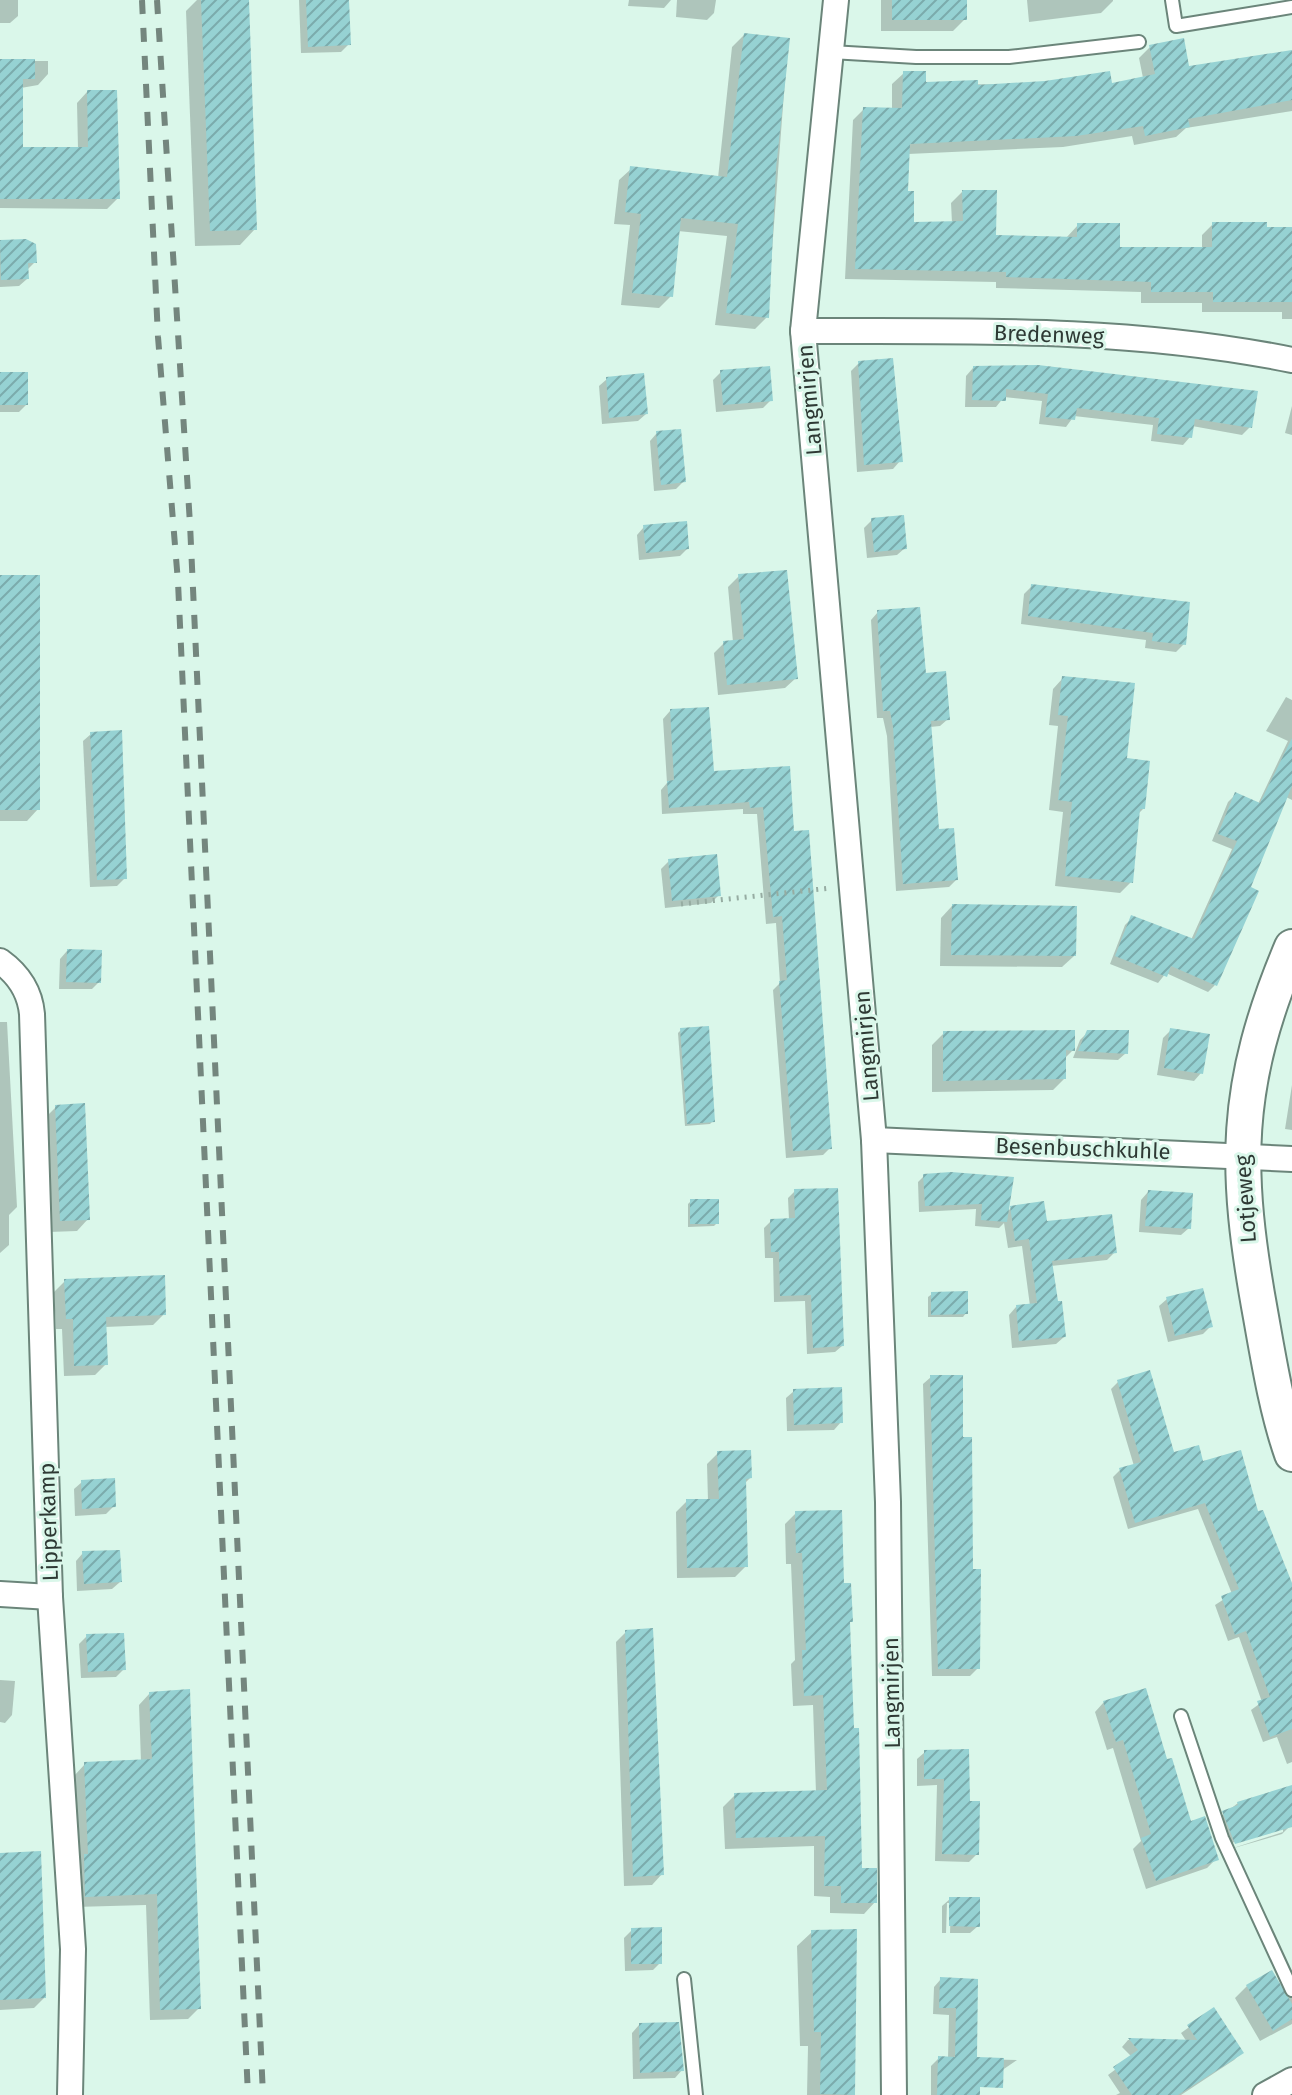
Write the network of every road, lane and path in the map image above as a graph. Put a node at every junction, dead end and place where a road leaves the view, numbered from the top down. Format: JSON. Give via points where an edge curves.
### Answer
{"nodes":[{"id":1,"x":836,"y":0,"type":"edge"},
{"id":2,"x":1172,"y":0,"type":"edge"},
{"id":3,"x":1292,"y":7,"type":"edge"},
{"id":4,"x":1139,"y":42,"type":"dead end"},
{"id":5,"x":831,"y":52,"type":"junction"},
{"id":6,"x":803,"y":331,"type":"junction"},
{"id":7,"x":1292,"y":360,"type":"edge"},
{"id":8,"x":852,"y":886,"type":"junction"},
{"id":9,"x":681,"y":904,"type":"dead end"},
{"id":10,"x":1292,"y":947,"type":"edge"},
{"id":11,"x":0,"y":961,"type":"edge"},
{"id":12,"x":874,"y":1140,"type":"junction"},
{"id":13,"x":1240,"y":1155,"type":"junction"},
{"id":14,"x":1292,"y":1159,"type":"edge"},
{"id":15,"x":1292,"y":1454,"type":"edge"},
{"id":16,"x":0,"y":1594,"type":"edge"},
{"id":17,"x":50,"y":1597,"type":"junction"},
{"id":18,"x":1181,"y":1716,"type":"dead end"},
{"id":19,"x":684,"y":1979,"type":"dead end"},
{"id":20,"x":1292,"y":1990,"type":"edge"},
{"id":21,"x":1292,"y":2080,"type":"edge"},
{"id":22,"x":70,"y":2095,"type":"edge"},
{"id":23,"x":696,"y":2095,"type":"edge"},
{"id":24,"x":894,"y":2095,"type":"edge"},
{"id":25,"x":1265,"y":2095,"type":"edge"}],
"edges":[{"from":1,"to":5,"type":"street","name":"Langmirjen"},
{"from":2,"to":3,"type":"lane","via":[[1176,26]]},
{"from":4,"to":5,"type":"lane","via":[[1009,57]]},
{"from":5,"to":6,"type":"street","name":"Langmirjen"},
{"from":6,"to":7,"type":"street","name":"Bredenweg","via":[[1073,332]]},
{"from":6,"to":8,"type":"street","name":"Langmirjen"},
{"from":8,"to":9,"type":"path"},
{"from":8,"to":12,"type":"street","name":"Langmirjen"},
{"from":10,"to":13,"type":"street","name":"Lotjeweg","via":[[1258,1036]]},
{"from":11,"to":17,"type":"street","name":"Lipperkamp","via":[[31,997]]},
{"from":12,"to":13,"type":"street","name":"Besenbuschkuhle"},
{"from":12,"to":24,"type":"street","name":"Langmirjen","via":[[888,1502]]},
{"from":13,"to":14,"type":"street","name":"Besenbuschkuhle"},
{"from":13,"to":15,"type":"street","name":"Lotjeweg","via":[[1246,1235]]},
{"from":16,"to":17,"type":"street"},
{"from":17,"to":22,"type":"street","name":"Lipperkamp","via":[[72,1934]]},
{"from":18,"to":20,"type":"lane","via":[[1222,1838]]},
{"from":19,"to":23,"type":"lane"},
{"from":21,"to":25,"type":"street"}]}
